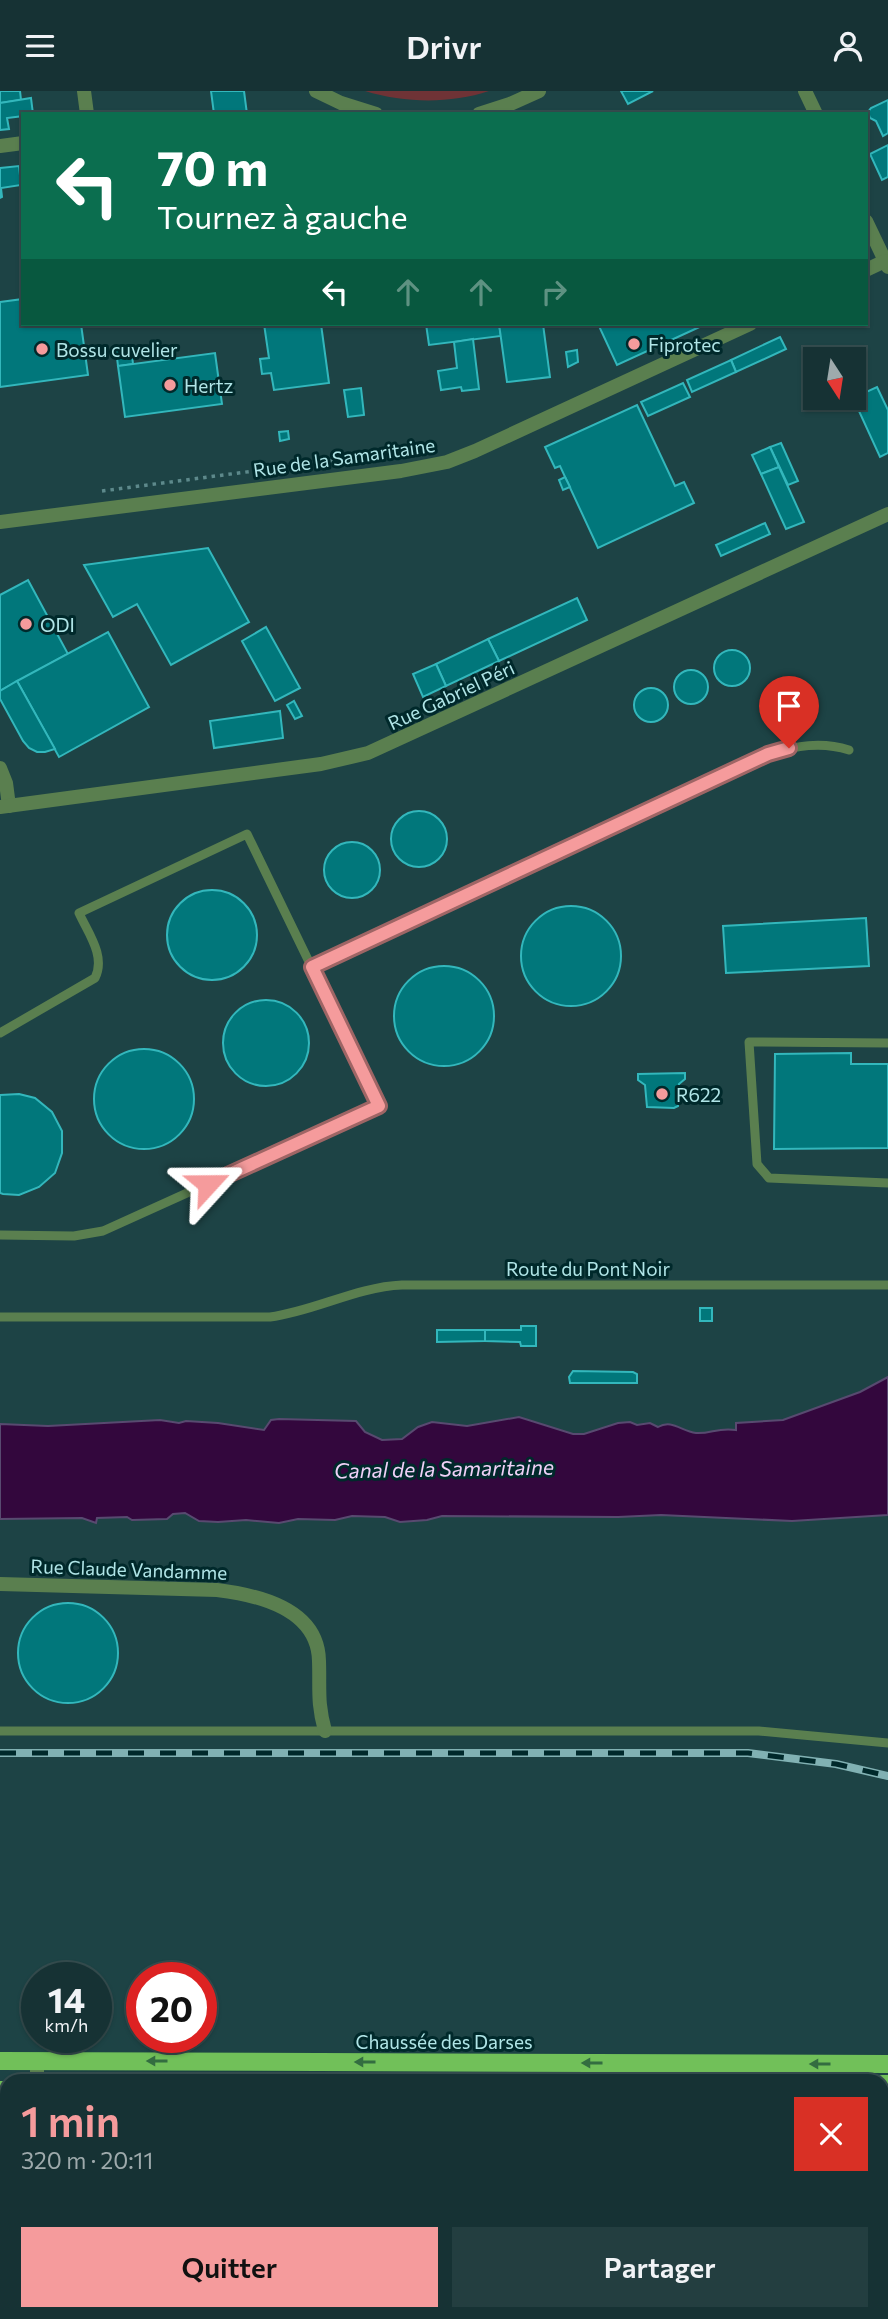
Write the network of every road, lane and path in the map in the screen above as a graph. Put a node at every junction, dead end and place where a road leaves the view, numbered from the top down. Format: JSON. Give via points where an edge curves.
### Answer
{"nodes":[{"id":1,"x":84,"y":91,"type":"edge"},
{"id":2,"x":316,"y":91,"type":"edge"},
{"id":3,"x":539,"y":91,"type":"edge"},
{"id":4,"x":805,"y":91,"type":"edge"},
{"id":5,"x":87,"y":112,"type":"edge"},
{"id":6,"x":370,"y":112,"type":"edge"},
{"id":7,"x":485,"y":112,"type":"edge"},
{"id":8,"x":815,"y":112,"type":"edge"},
{"id":9,"x":21,"y":143,"type":"edge"},
{"id":10,"x":0,"y":146,"type":"edge"},
{"id":11,"x":868,"y":225,"type":"edge"},
{"id":12,"x":887,"y":264,"type":"edge"},
{"id":13,"x":868,"y":269,"type":"edge"},
{"id":14,"x":746,"y":326,"type":"edge"},
{"id":15,"x":419,"y":450,"type":"dead end"},
{"id":16,"x":102,"y":491,"type":"dead end"},
{"id":17,"x":888,"y":514,"type":"edge"},
{"id":18,"x":0,"y":522,"type":"edge"},
{"id":19,"x":849,"y":750,"type":"dead end"},
{"id":20,"x":0,"y":768,"type":"edge"},
{"id":21,"x":4,"y":807,"type":"edge"},
{"id":22,"x":312,"y":967,"type":"junction"},
{"id":23,"x":0,"y":1033,"type":"edge"},
{"id":24,"x":888,"y":1043,"type":"edge"},
{"id":25,"x":888,"y":1182,"type":"edge"},
{"id":26,"x":0,"y":1235,"type":"edge"},
{"id":27,"x":888,"y":1285,"type":"edge"},
{"id":28,"x":0,"y":1317,"type":"edge"},
{"id":29,"x":0,"y":1584,"type":"edge"},
{"id":30,"x":0,"y":1731,"type":"edge"},
{"id":31,"x":325,"y":1731,"type":"junction"},
{"id":32,"x":888,"y":1744,"type":"edge"},
{"id":33,"x":0,"y":2060,"type":"edge"},
{"id":34,"x":37,"y":2060,"type":"junction"},
{"id":35,"x":888,"y":2064,"type":"edge"},
{"id":36,"x":37,"y":2074,"type":"edge"}],
"edges":[{"from":1,"to":5,"type":"street"},
{"from":2,"to":6,"type":"street"},
{"from":3,"to":7,"type":"street"},
{"from":4,"to":8,"type":"street"},
{"from":9,"to":10,"type":"street"},
{"from":11,"to":12,"type":"street"},
{"from":12,"to":13,"type":"street"},
{"from":14,"to":18,"type":"street","name":"Rue de la Samaritaine","via":[[447,462]]},
{"from":15,"to":16,"type":"path"},
{"from":17,"to":21,"type":"street","name":"Rue Gabriel Péri","via":[[368,753],[321,764]]},
{"from":19,"to":22,"type":"lane","via":[[821,744],[768,754]]},
{"from":20,"to":21,"type":"street","via":[[6,783]]},
{"from":22,"to":23,"type":"lane","via":[[247,834],[79,913],[99,957],[94,978]]},
{"from":22,"to":26,"type":"lane","via":[[379,1106],[103,1231]]},
{"from":24,"to":25,"type":"lane","via":[[749,1042],[757,1164],[769,1178]]},
{"from":27,"to":28,"type":"lane","name":"Route du Pont Noir","via":[[389,1286],[293,1314],[257,1318]]},
{"from":29,"to":31,"type":"street","name":"Rue Claude Vandamme","via":[[218,1590],[275,1603],[298,1617],[316,1642],[318,1703]]},
{"from":30,"to":31,"type":"lane"},
{"from":31,"to":32,"type":"lane","via":[[759,1731]]},
{"from":33,"to":34,"type":"main road","name":"Chaussée des Darses"},
{"from":35,"to":34,"type":"main road","name":"Chaussée des Darses","one_way":true},
{"from":34,"to":36,"type":"street"}]}
